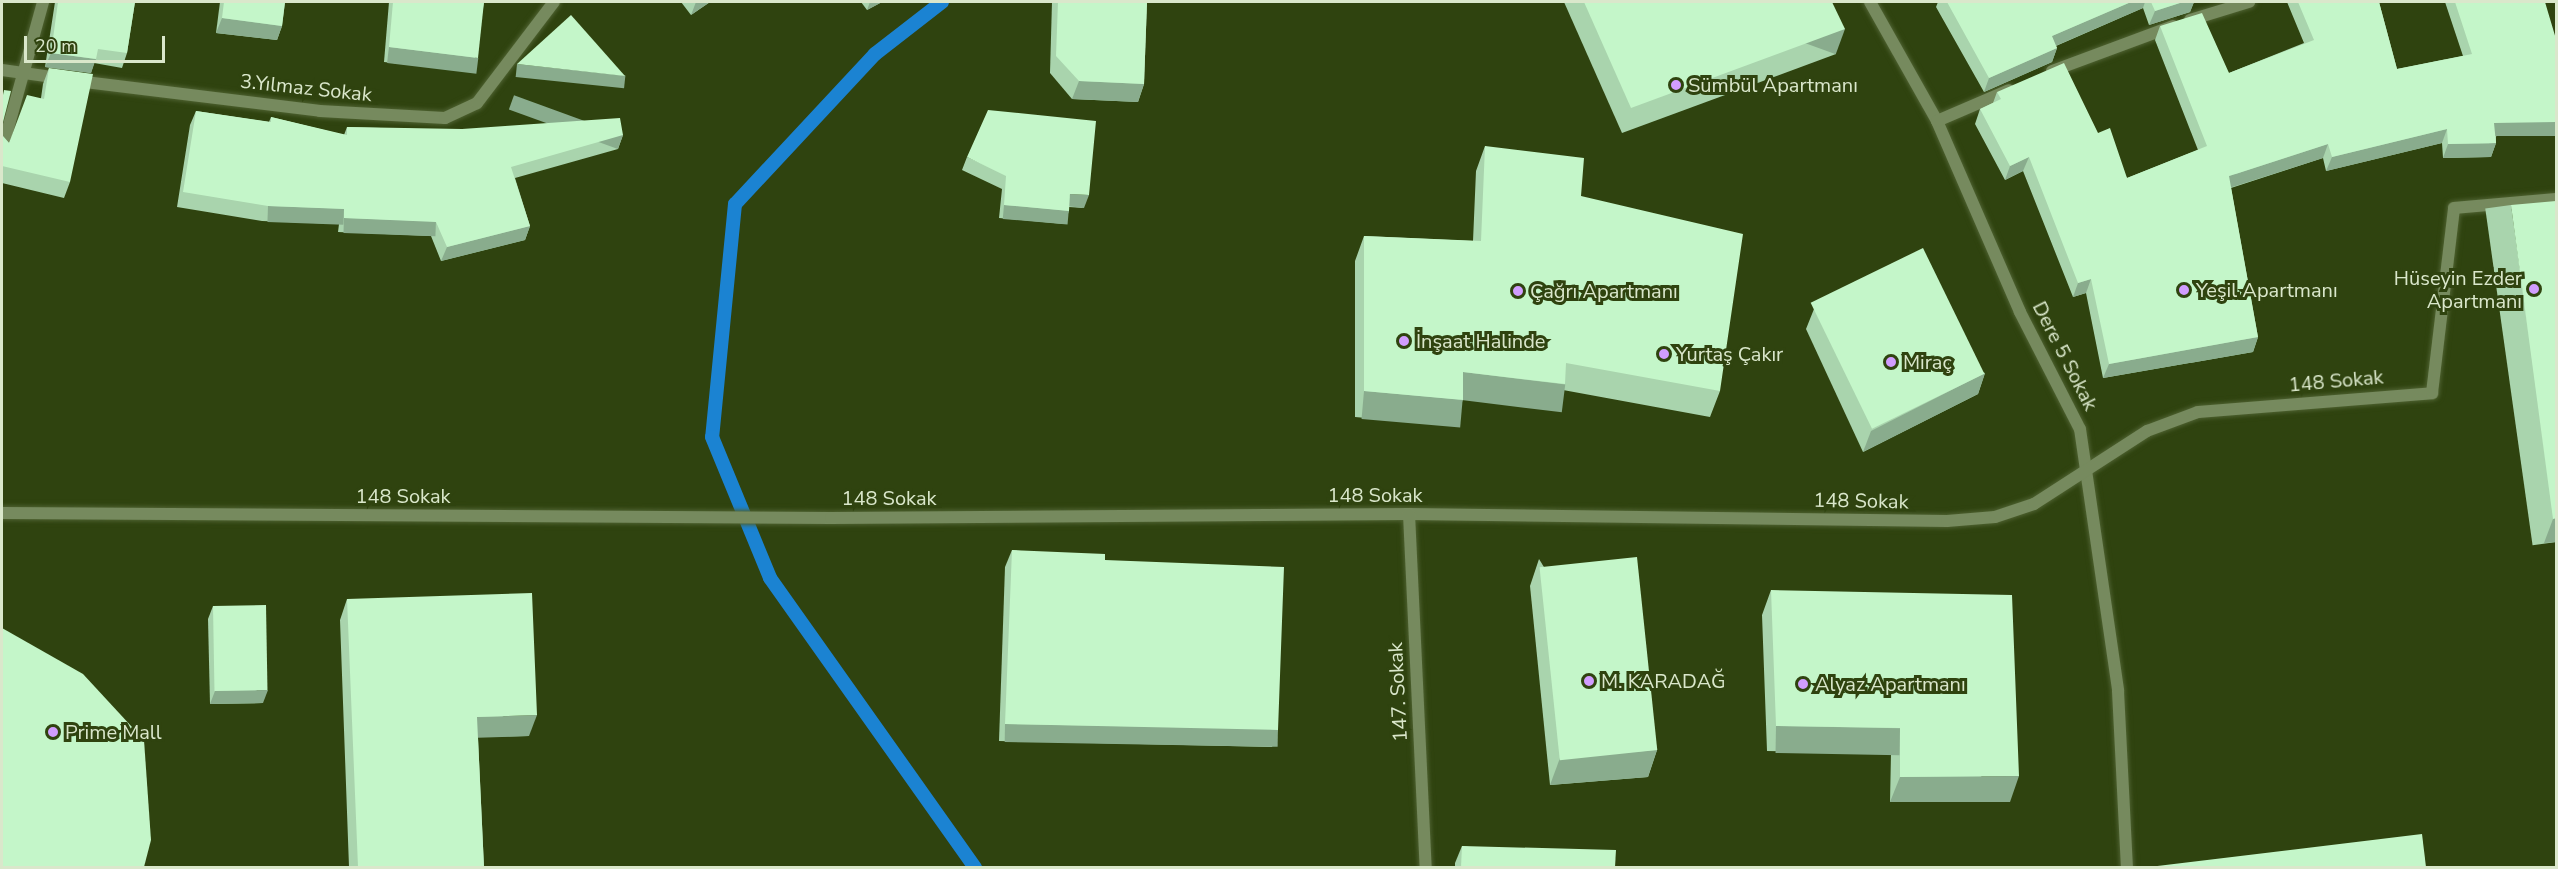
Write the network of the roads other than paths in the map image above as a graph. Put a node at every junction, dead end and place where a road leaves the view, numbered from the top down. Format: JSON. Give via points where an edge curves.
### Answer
{"nodes":[{"id":1,"x":43,"y":2,"type":"edge"},
{"id":2,"x":554,"y":2,"type":"edge"},
{"id":3,"x":1870,"y":2,"type":"edge"},
{"id":4,"x":2249,"y":2,"type":"edge"},
{"id":5,"x":2,"y":70,"type":"edge"},
{"id":6,"x":21,"y":73,"type":"junction"},
{"id":7,"x":2041,"y":76,"type":"edge"},
{"id":8,"x":2020,"y":85,"type":"edge"},
{"id":9,"x":1937,"y":121,"type":"junction"},
{"id":10,"x":2,"y":150,"type":"edge"},
{"id":11,"x":2556,"y":199,"type":"edge"},
{"id":12,"x":2090,"y":468,"type":"junction"},
{"id":13,"x":2,"y":513,"type":"edge"},
{"id":14,"x":1409,"y":514,"type":"junction"},
{"id":15,"x":1426,"y":867,"type":"edge"},
{"id":16,"x":2127,"y":867,"type":"edge"}],
"edges":[{"from":1,"to":6,"type":"street"},
{"from":2,"to":6,"type":"street","name":"3.Yılmaz Sokak","via":[[477,103],[445,118],[320,111]]},
{"from":3,"to":9,"type":"street","name":"Dere 5 Sokak"},
{"from":4,"to":7,"type":"street","via":[[2113,45]]},
{"from":5,"to":6,"type":"street","name":"3.Yılmaz Sokak"},
{"from":6,"to":10,"type":"street"},
{"from":8,"to":9,"type":"street"},
{"from":9,"to":12,"type":"street","name":"Dere 5 Sokak","via":[[2020,312],[2068,397]]},
{"from":11,"to":12,"type":"street","name":"148 Sokak","via":[[2454,208],[2432,393],[2198,412],[2147,431]]},
{"from":12,"to":14,"type":"street","name":"148 Sokak","via":[[2034,504],[1995,517],[1947,521]]},
{"from":12,"to":16,"type":"street","name":"Dere 5 Sokak","via":[[2118,691]]},
{"from":13,"to":14,"type":"street","name":"148 Sokak","via":[[708,518]]},
{"from":14,"to":15,"type":"street","name":"147. Sokak"}]}
